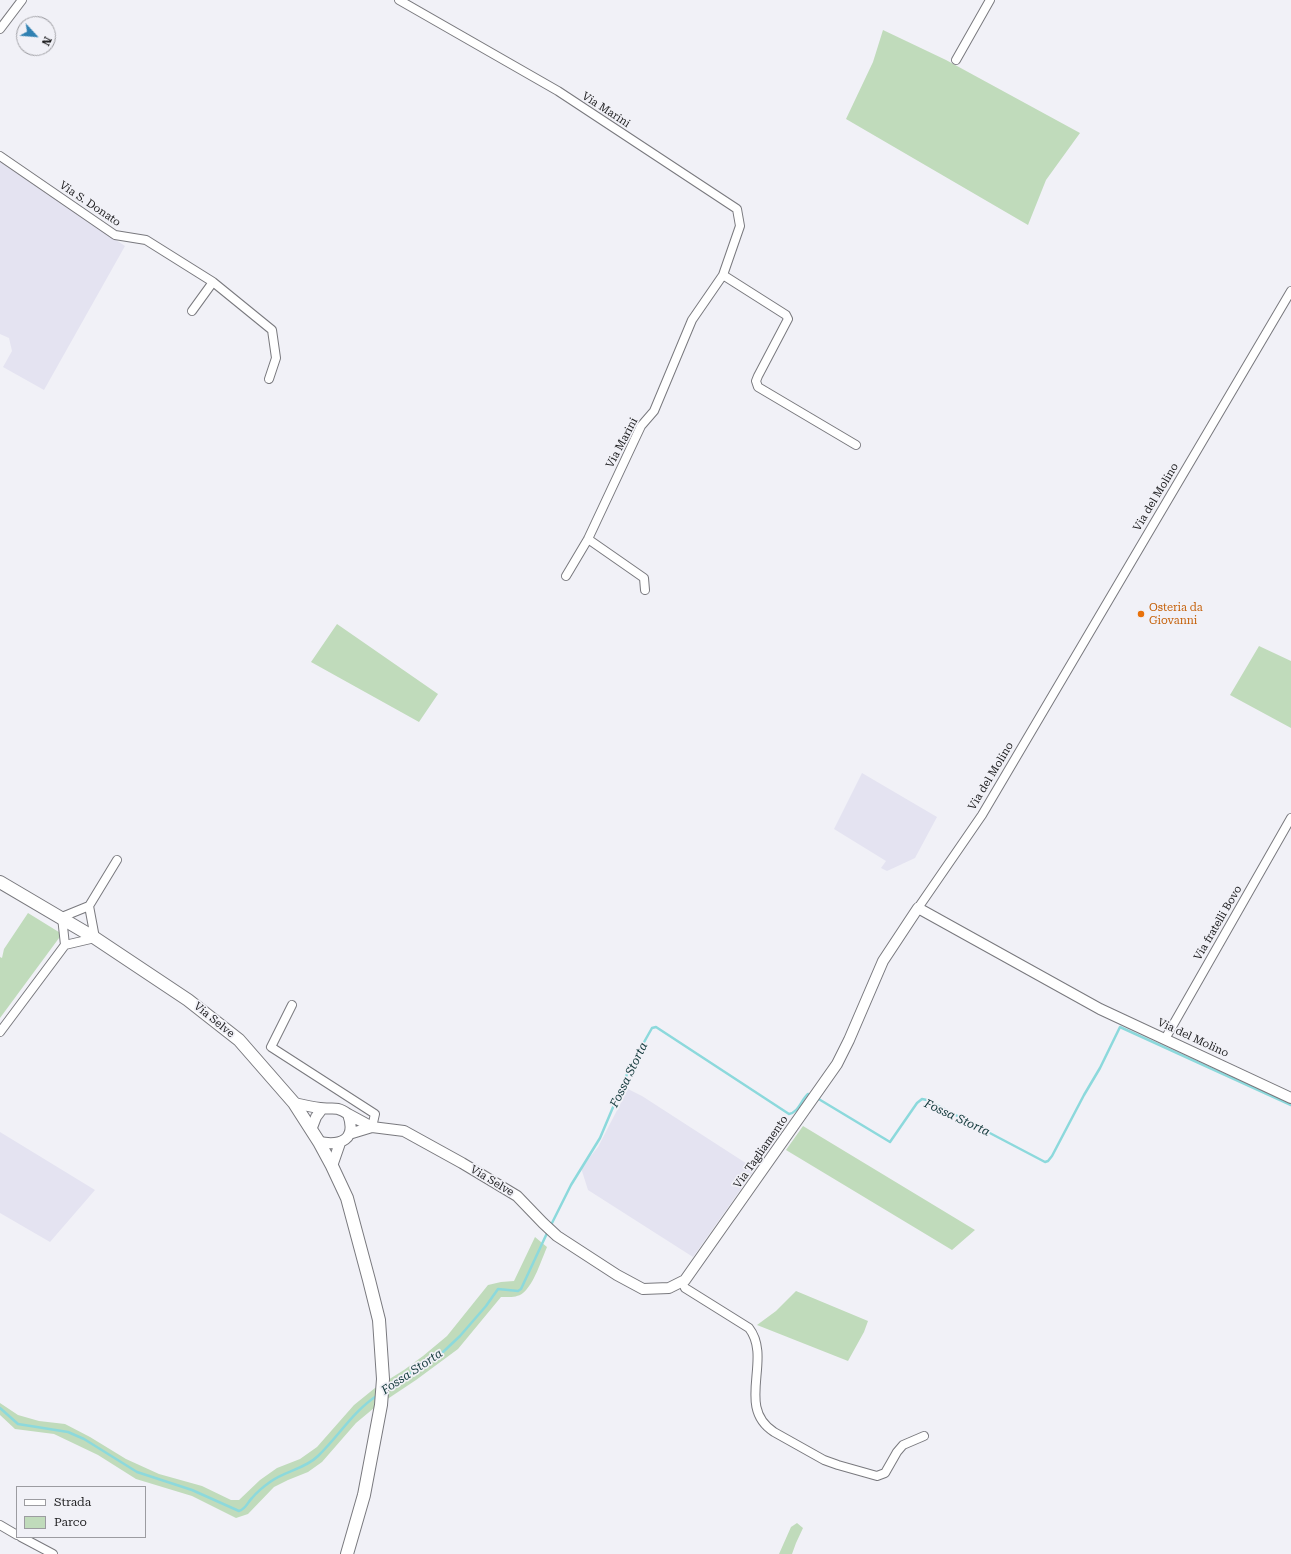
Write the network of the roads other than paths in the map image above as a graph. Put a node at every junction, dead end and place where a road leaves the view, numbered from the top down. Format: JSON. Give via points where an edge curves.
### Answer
{"nodes":[{"id":1,"x":22,"y":0,"type":"edge"},
{"id":2,"x":399,"y":0,"type":"edge"},
{"id":3,"x":990,"y":0,"type":"edge"},
{"id":4,"x":0,"y":29,"type":"edge"},
{"id":5,"x":956,"y":60,"type":"dead end"},
{"id":6,"x":0,"y":156,"type":"edge"},
{"id":7,"x":724,"y":275,"type":"junction"},
{"id":8,"x":213,"y":282,"type":"junction"},
{"id":9,"x":1291,"y":291,"type":"edge"},
{"id":10,"x":192,"y":311,"type":"dead end"},
{"id":11,"x":269,"y":379,"type":"dead end"},
{"id":12,"x":856,"y":445,"type":"dead end"},
{"id":13,"x":588,"y":539,"type":"junction"},
{"id":14,"x":566,"y":576,"type":"dead end"},
{"id":15,"x":645,"y":590,"type":"dead end"},
{"id":16,"x":1291,"y":818,"type":"edge"},
{"id":17,"x":117,"y":860,"type":"dead end"},
{"id":18,"x":0,"y":882,"type":"edge"},
{"id":19,"x":88,"y":906,"type":"junction"},
{"id":20,"x":918,"y":908,"type":"junction"},
{"id":21,"x":62,"y":918,"type":"junction"},
{"id":22,"x":95,"y":938,"type":"junction"},
{"id":23,"x":65,"y":945,"type":"junction"},
{"id":24,"x":292,"y":1005,"type":"dead end"},
{"id":25,"x":0,"y":1032,"type":"edge"},
{"id":26,"x":1165,"y":1039,"type":"junction"},
{"id":27,"x":1291,"y":1098,"type":"edge"},
{"id":28,"x":294,"y":1103,"type":"junction"},
{"id":29,"x":322,"y":1109,"type":"junction"},
{"id":30,"x":348,"y":1114,"type":"junction"},
{"id":31,"x":372,"y":1126,"type":"junction"},
{"id":32,"x":311,"y":1130,"type":"junction"},
{"id":33,"x":349,"y":1134,"type":"junction"},
{"id":34,"x":319,"y":1142,"type":"junction"},
{"id":35,"x":340,"y":1143,"type":"junction"},
{"id":36,"x":332,"y":1166,"type":"junction"},
{"id":37,"x":682,"y":1282,"type":"junction"},
{"id":38,"x":924,"y":1436,"type":"dead end"},
{"id":39,"x":0,"y":1525,"type":"edge"},
{"id":40,"x":16,"y":1534,"type":"edge"},
{"id":41,"x":23,"y":1538,"type":"edge"},
{"id":42,"x":53,"y":1554,"type":"edge"},
{"id":43,"x":346,"y":1554,"type":"edge"}],
"edges":[{"from":1,"to":4,"type":"street"},
{"from":2,"to":7,"type":"street","name":"Via Marini","via":[[558,91],[737,209],[740,226]]},
{"from":3,"to":5,"type":"street"},
{"from":6,"to":8,"type":"street","name":"Via S. Donato","via":[[115,235],[146,240]]},
{"from":7,"to":12,"type":"street","via":[[788,318],[758,376],[758,387]]},
{"from":7,"to":13,"type":"street","name":"Via Marini","via":[[692,320],[654,412],[641,426]]},
{"from":8,"to":10,"type":"street"},
{"from":8,"to":11,"type":"street","name":"Via S. Donato","via":[[272,330],[276,358]]},
{"from":9,"to":20,"type":"street","name":"Via del Molino","via":[[982,815]]},
{"from":13,"to":14,"type":"street","name":"Via Marini"},
{"from":13,"to":15,"type":"street","via":[[644,578]]},
{"from":16,"to":26,"type":"street","name":"Via fratelli Bovo"},
{"from":17,"to":19,"type":"street"},
{"from":18,"to":21,"type":"main road","name":"Via Selve"},
{"from":19,"to":21,"type":"street"},
{"from":19,"to":22,"type":"street"},
{"from":20,"to":26,"type":"street","name":"Via del Molino","via":[[1100,1009]]},
{"from":20,"to":37,"type":"street","name":"Via Tagliamento","via":[[882,961],[844,1052]]},
{"from":21,"to":22,"type":"main road","name":"Via Selve"},
{"from":21,"to":23,"type":"street"},
{"from":22,"to":23,"type":"street"},
{"from":22,"to":28,"type":"main road","name":"Via Selve","via":[[188,1000],[239,1040]]},
{"from":23,"to":25,"type":"street"},
{"from":24,"to":31,"type":"street","via":[[271,1047],[376,1114]]},
{"from":26,"to":27,"type":"street","name":"Via del Molino"},
{"from":28,"to":29,"type":"street","name":"Via Selve"},
{"from":28,"to":32,"type":"main road"},
{"from":29,"to":30,"type":"street","name":"Via Selve","via":[[338,1108]]},
{"from":29,"to":32,"type":"street"},
{"from":30,"to":31,"type":"street","name":"Via Selve"},
{"from":30,"to":33,"type":"street"},
{"from":31,"to":33,"type":"street","name":"Via Selve"},
{"from":31,"to":37,"type":"street","name":"Via Selve","via":[[404,1131],[462,1163],[517,1196],[557,1236],[617,1275],[644,1289],[669,1288]]},
{"from":32,"to":34,"type":"main road"},
{"from":33,"to":35,"type":"street","name":"Via Selve"},
{"from":34,"to":35,"type":"street"},
{"from":34,"to":36,"type":"main road"},
{"from":35,"to":36,"type":"street","name":"Via Selve"},
{"from":36,"to":43,"type":"main road","via":[[347,1198],[370,1280],[379,1320],[383,1379],[381,1405],[364,1495]]},
{"from":37,"to":38,"type":"street","via":[[684,1288],[745,1325],[754,1334],[758,1350],[756,1404],[762,1420],[769,1429],[824,1460],[877,1476],[885,1473],[904,1445]]},
{"from":39,"to":40,"type":"street"},
{"from":41,"to":42,"type":"street"}]}
